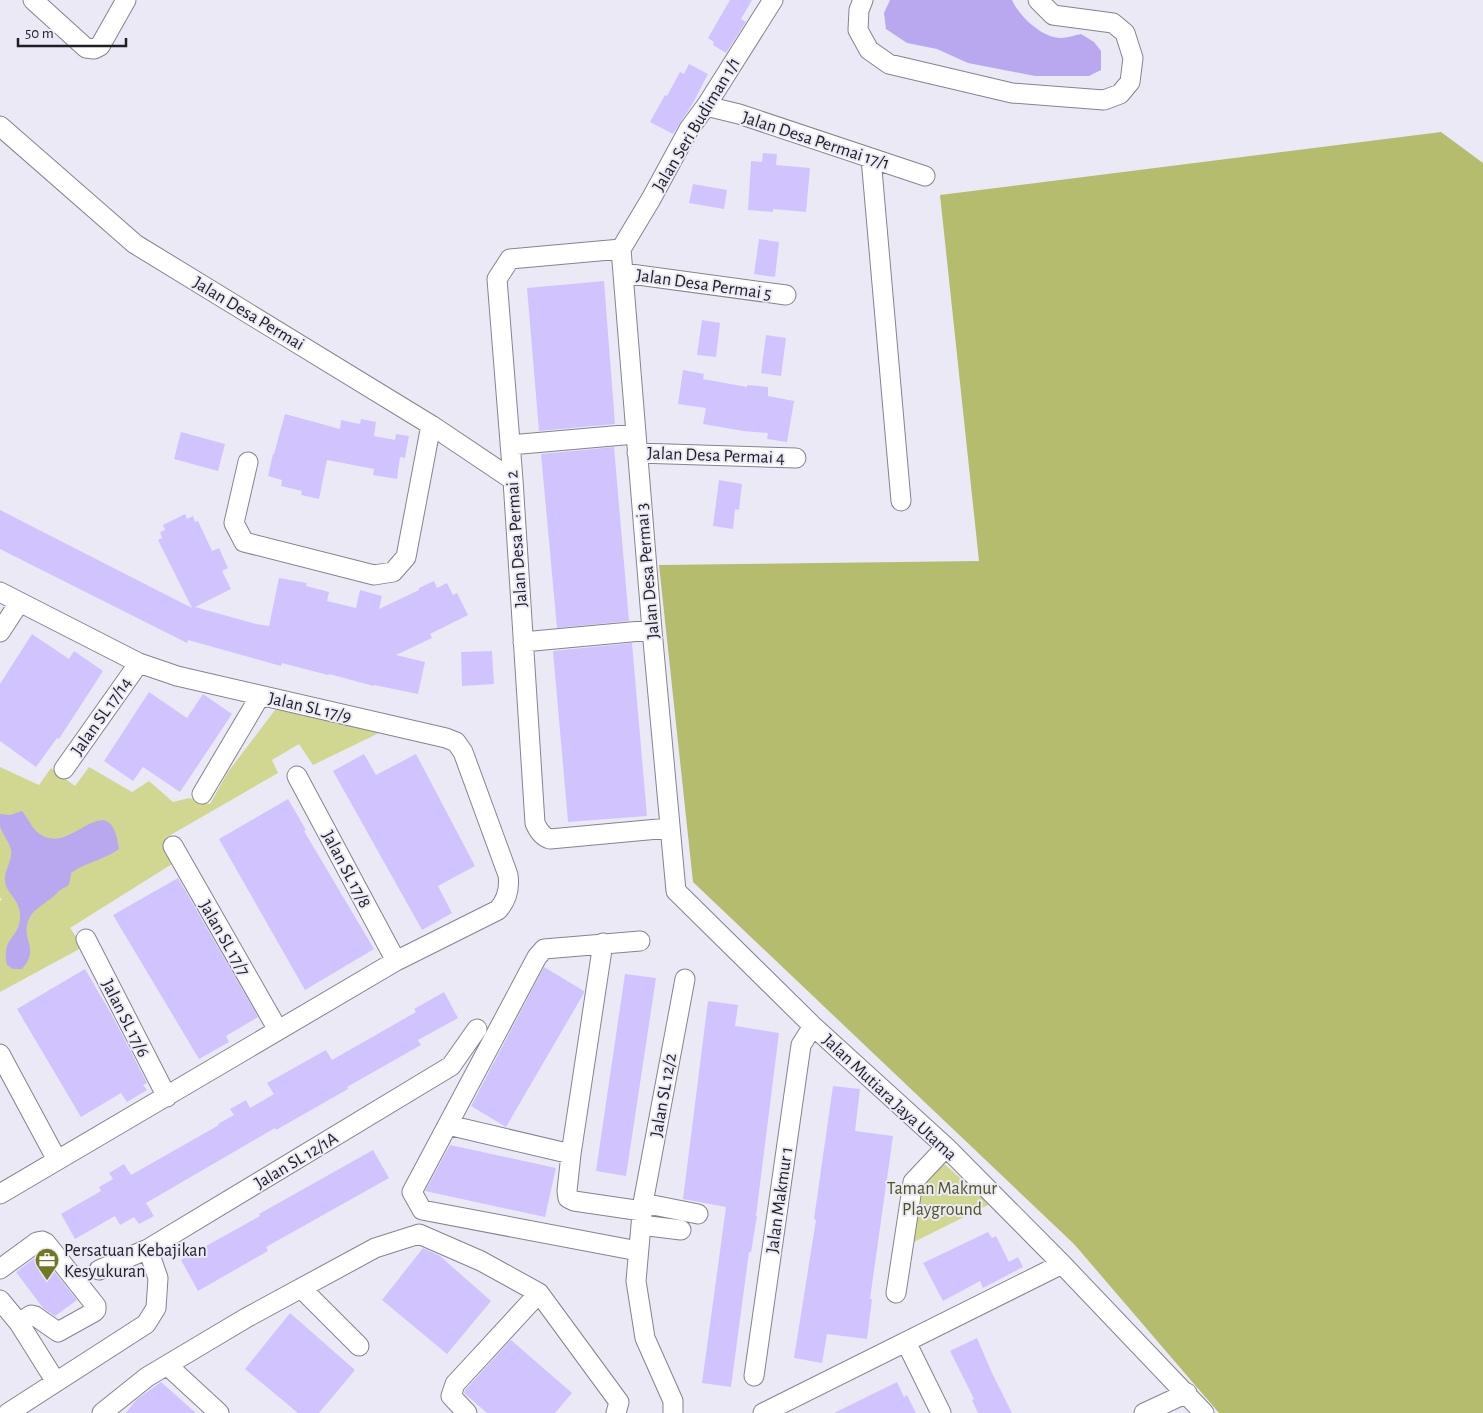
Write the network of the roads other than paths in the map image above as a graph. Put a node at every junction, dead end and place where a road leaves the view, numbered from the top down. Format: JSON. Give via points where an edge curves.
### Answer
{"nodes":[{"id":1,"x":33,"y":0,"type":"edge"},
{"id":2,"x":126,"y":0,"type":"edge"},
{"id":3,"x":773,"y":0,"type":"edge"},
{"id":4,"x":863,"y":0,"type":"edge"},
{"id":5,"x":1038,"y":0,"type":"edge"},
{"id":6,"x":706,"y":106,"type":"junction"},
{"id":7,"x":0,"y":126,"type":"edge"},
{"id":8,"x":871,"y":158,"type":"junction"},
{"id":9,"x":925,"y":176,"type":"dead end"},
{"id":10,"x":621,"y":249,"type":"junction"},
{"id":11,"x":622,"y":273,"type":"junction"},
{"id":12,"x":786,"y":295,"type":"dead end"},
{"id":13,"x":431,"y":425,"type":"junction"},
{"id":14,"x":636,"y":443,"type":"junction"},
{"id":15,"x":510,"y":445,"type":"junction"},
{"id":16,"x":796,"y":458,"type":"dead end"},
{"id":17,"x":248,"y":462,"type":"dead end"},
{"id":18,"x":513,"y":480,"type":"junction"},
{"id":19,"x":901,"y":501,"type":"dead end"},
{"id":20,"x":0,"y":592,"type":"edge"},
{"id":21,"x":19,"y":603,"type":"junction"},
{"id":22,"x":652,"y":630,"type":"junction"},
{"id":23,"x":0,"y":632,"type":"edge"},
{"id":24,"x":524,"y":642,"type":"junction"},
{"id":25,"x":138,"y":663,"type":"junction"},
{"id":26,"x":260,"y":696,"type":"junction"},
{"id":27,"x":64,"y":768,"type":"dead end"},
{"id":28,"x":297,"y":776,"type":"dead end"},
{"id":29,"x":202,"y":794,"type":"dead end"},
{"id":30,"x":669,"y":828,"type":"junction"},
{"id":31,"x":173,"y":846,"type":"dead end"},
{"id":32,"x":676,"y":892,"type":"joint"},
{"id":33,"x":86,"y":939,"type":"dead end"},
{"id":34,"x":640,"y":941,"type":"dead end"},
{"id":35,"x":603,"y":943,"type":"junction"},
{"id":36,"x":396,"y":961,"type":"junction"},
{"id":37,"x":685,"y":979,"type":"dead end"},
{"id":38,"x":813,"y":1026,"type":"junction"},
{"id":39,"x":477,"y":1029,"type":"dead end"},
{"id":40,"x":278,"y":1030,"type":"junction"},
{"id":41,"x":0,"y":1054,"type":"edge"},
{"id":42,"x":167,"y":1097,"type":"junction"},
{"id":43,"x":448,"y":1125,"type":"junction"},
{"id":44,"x":946,"y":1147,"type":"junction"},
{"id":45,"x":571,"y":1154,"type":"junction"},
{"id":46,"x":56,"y":1160,"type":"junction"},
{"id":47,"x":0,"y":1194,"type":"edge"},
{"id":48,"x":642,"y":1213,"type":"junction"},
{"id":49,"x":698,"y":1214,"type":"dead end"},
{"id":50,"x":681,"y":1230,"type":"dead end"},
{"id":51,"x":148,"y":1249,"type":"junction"},
{"id":52,"x":638,"y":1251,"type":"junction"},
{"id":53,"x":1062,"y":1264,"type":"junction"},
{"id":54,"x":0,"y":1270,"type":"edge"},
{"id":55,"x":99,"y":1270,"type":"dead end"},
{"id":56,"x":301,"y":1288,"type":"junction"},
{"id":57,"x":539,"y":1293,"type":"junction"},
{"id":58,"x":896,"y":1293,"type":"dead end"},
{"id":59,"x":0,"y":1300,"type":"edge"},
{"id":60,"x":19,"y":1323,"type":"junction"},
{"id":61,"x":906,"y":1342,"type":"junction"},
{"id":62,"x":359,"y":1346,"type":"dead end"},
{"id":63,"x":167,"y":1365,"type":"junction"},
{"id":64,"x":754,"y":1376,"type":"dead end"},
{"id":65,"x":56,"y":1382,"type":"junction"},
{"id":66,"x":1187,"y":1393,"type":"junction"},
{"id":67,"x":787,"y":1408,"type":"edge"},
{"id":68,"x":1153,"y":1411,"type":"edge"},
{"id":69,"x":8,"y":1413,"type":"edge"},
{"id":70,"x":102,"y":1413,"type":"edge"},
{"id":71,"x":219,"y":1413,"type":"edge"},
{"id":72,"x":467,"y":1413,"type":"edge"},
{"id":73,"x":616,"y":1413,"type":"edge"},
{"id":74,"x":673,"y":1413,"type":"edge"},
{"id":75,"x":763,"y":1413,"type":"edge"},
{"id":76,"x":941,"y":1413,"type":"edge"},
{"id":77,"x":1204,"y":1413,"type":"edge"}],
"edges":[{"from":1,"to":2,"type":"street","via":[[86,48],[94,49],[100,46]]},
{"from":3,"to":6,"type":"street","name":"Jalan Seri Budiman 1/1"},
{"from":4,"to":5,"type":"street","via":[[858,30],[869,50],[889,64],[1012,93],[1104,100],[1120,94],[1130,82],[1133,58],[1124,32],[1113,23],[1053,15]]},
{"from":6,"to":8,"type":"street","name":"Jalan Desa Permai 17/1"},
{"from":6,"to":10,"type":"street","name":"Jalan Seri Budiman 1/1","via":[[689,129]]},
{"from":7,"to":13,"type":"street","name":"Jalan Desa Permai","via":[[135,244]]},
{"from":8,"to":9,"type":"street","name":"Jalan Desa Permai 17/1"},
{"from":8,"to":19,"type":"street"},
{"from":10,"to":11,"type":"street","name":"Jalan Desa Permai 3"},
{"from":10,"to":15,"type":"street","name":"Jalan Desa Permai 2","via":[[510,259],[497,279]]},
{"from":11,"to":12,"type":"street","name":"Jalan Desa Permai 5"},
{"from":11,"to":14,"type":"street","name":"Jalan Desa Permai 3"},
{"from":13,"to":17,"type":"street","via":[[406,557],[393,572],[374,575],[244,542],[234,523]]},
{"from":13,"to":18,"type":"street","name":"Jalan Desa Permai"},
{"from":14,"to":15,"type":"street","name":"Jalan Desa Permai 4"},
{"from":14,"to":16,"type":"street","name":"Jalan Desa Permai 4"},
{"from":14,"to":22,"type":"street","name":"Jalan Desa Permai 3"},
{"from":15,"to":18,"type":"street","name":"Jalan Desa Permai 2"},
{"from":18,"to":24,"type":"street","name":"Jalan Desa Permai 2"},
{"from":20,"to":21,"type":"street","name":"Jalan SL 17/9"},
{"from":21,"to":23,"type":"street"},
{"from":21,"to":25,"type":"street","name":"Jalan SL 17/9"},
{"from":22,"to":24,"type":"street"},
{"from":22,"to":30,"type":"street","name":"Jalan Desa Permai 3"},
{"from":24,"to":30,"type":"street","name":"Jalan Desa Permai 2","via":[[535,823],[545,838]]},
{"from":25,"to":26,"type":"street","name":"Jalan SL 17/9"},
{"from":25,"to":27,"type":"street","name":"Jalan SL 17/14"},
{"from":26,"to":29,"type":"street"},
{"from":26,"to":36,"type":"street","name":"Jalan SL 17/9","via":[[446,738],[456,742],[463,752],[508,875],[508,894],[498,910]]},
{"from":28,"to":36,"type":"street","name":"Jalan SL 17/8"},
{"from":30,"to":32,"type":"street","name":"Jalan Desa Permai 3"},
{"from":31,"to":40,"type":"street","name":"Jalan SL 17/7"},
{"from":32,"to":38,"type":"street","name":"Jalan Mutiara Jaya Utama"},
{"from":33,"to":42,"type":"street","name":"Jalan SL 17/6"},
{"from":34,"to":35,"type":"street"},
{"from":35,"to":43,"type":"street","via":[[544,949],[536,957]]},
{"from":35,"to":45,"type":"street"},
{"from":36,"to":40,"type":"street"},
{"from":37,"to":48,"type":"street","name":"Jalan SL 12/2"},
{"from":38,"to":44,"type":"street","name":"Jalan Mutiara Jaya Utama"},
{"from":38,"to":64,"type":"street","name":"Jalan Makmur 1","via":[[801,1045]]},
{"from":39,"to":51,"type":"street","name":"Jalan SL 12/1A","via":[[451,1066]]},
{"from":40,"to":42,"type":"street"},
{"from":41,"to":46,"type":"street"},
{"from":42,"to":46,"type":"street"},
{"from":43,"to":45,"type":"street"},
{"from":43,"to":52,"type":"street","via":[[412,1192],[422,1210]]},
{"from":44,"to":53,"type":"street","name":"Jalan Mutiara Jaya Utama"},
{"from":44,"to":58,"type":"street","via":[[913,1182]]},
{"from":45,"to":48,"type":"street","via":[[568,1198]]},
{"from":46,"to":47,"type":"street"},
{"from":48,"to":49,"type":"street"},
{"from":48,"to":50,"type":"street"},
{"from":48,"to":52,"type":"street","name":"Jalan SL 12/2"},
{"from":51,"to":55,"type":"street","name":"Jalan SL 12/1A"},
{"from":51,"to":65,"type":"street","via":[[158,1278],[156,1308],[146,1324]]},
{"from":52,"to":74,"type":"street","name":"Jalan SL 12/2","via":[[636,1281],[645,1338],[673,1401]]},
{"from":53,"to":61,"type":"street"},
{"from":53,"to":66,"type":"street","name":"Jalan Mutiara Jaya Utama"},
{"from":54,"to":60,"type":"street","via":[[42,1241],[96,1306],[94,1312],[58,1332],[31,1315]]},
{"from":56,"to":57,"type":"street","via":[[375,1248],[419,1234],[481,1261]]},
{"from":56,"to":62,"type":"street"},
{"from":56,"to":63,"type":"street"},
{"from":57,"to":72,"type":"street","via":[[455,1384],[451,1396]]},
{"from":57,"to":73,"type":"street","via":[[620,1402]]},
{"from":59,"to":60,"type":"street"},
{"from":60,"to":65,"type":"street"},
{"from":61,"to":67,"type":"street"},
{"from":61,"to":76,"type":"street"},
{"from":63,"to":70,"type":"street"},
{"from":63,"to":71,"type":"street"},
{"from":65,"to":69,"type":"street"},
{"from":66,"to":68,"type":"street"},
{"from":66,"to":77,"type":"street","name":"Jalan Mutiara Jaya Utama"},
{"from":67,"to":75,"type":"street"}]}
